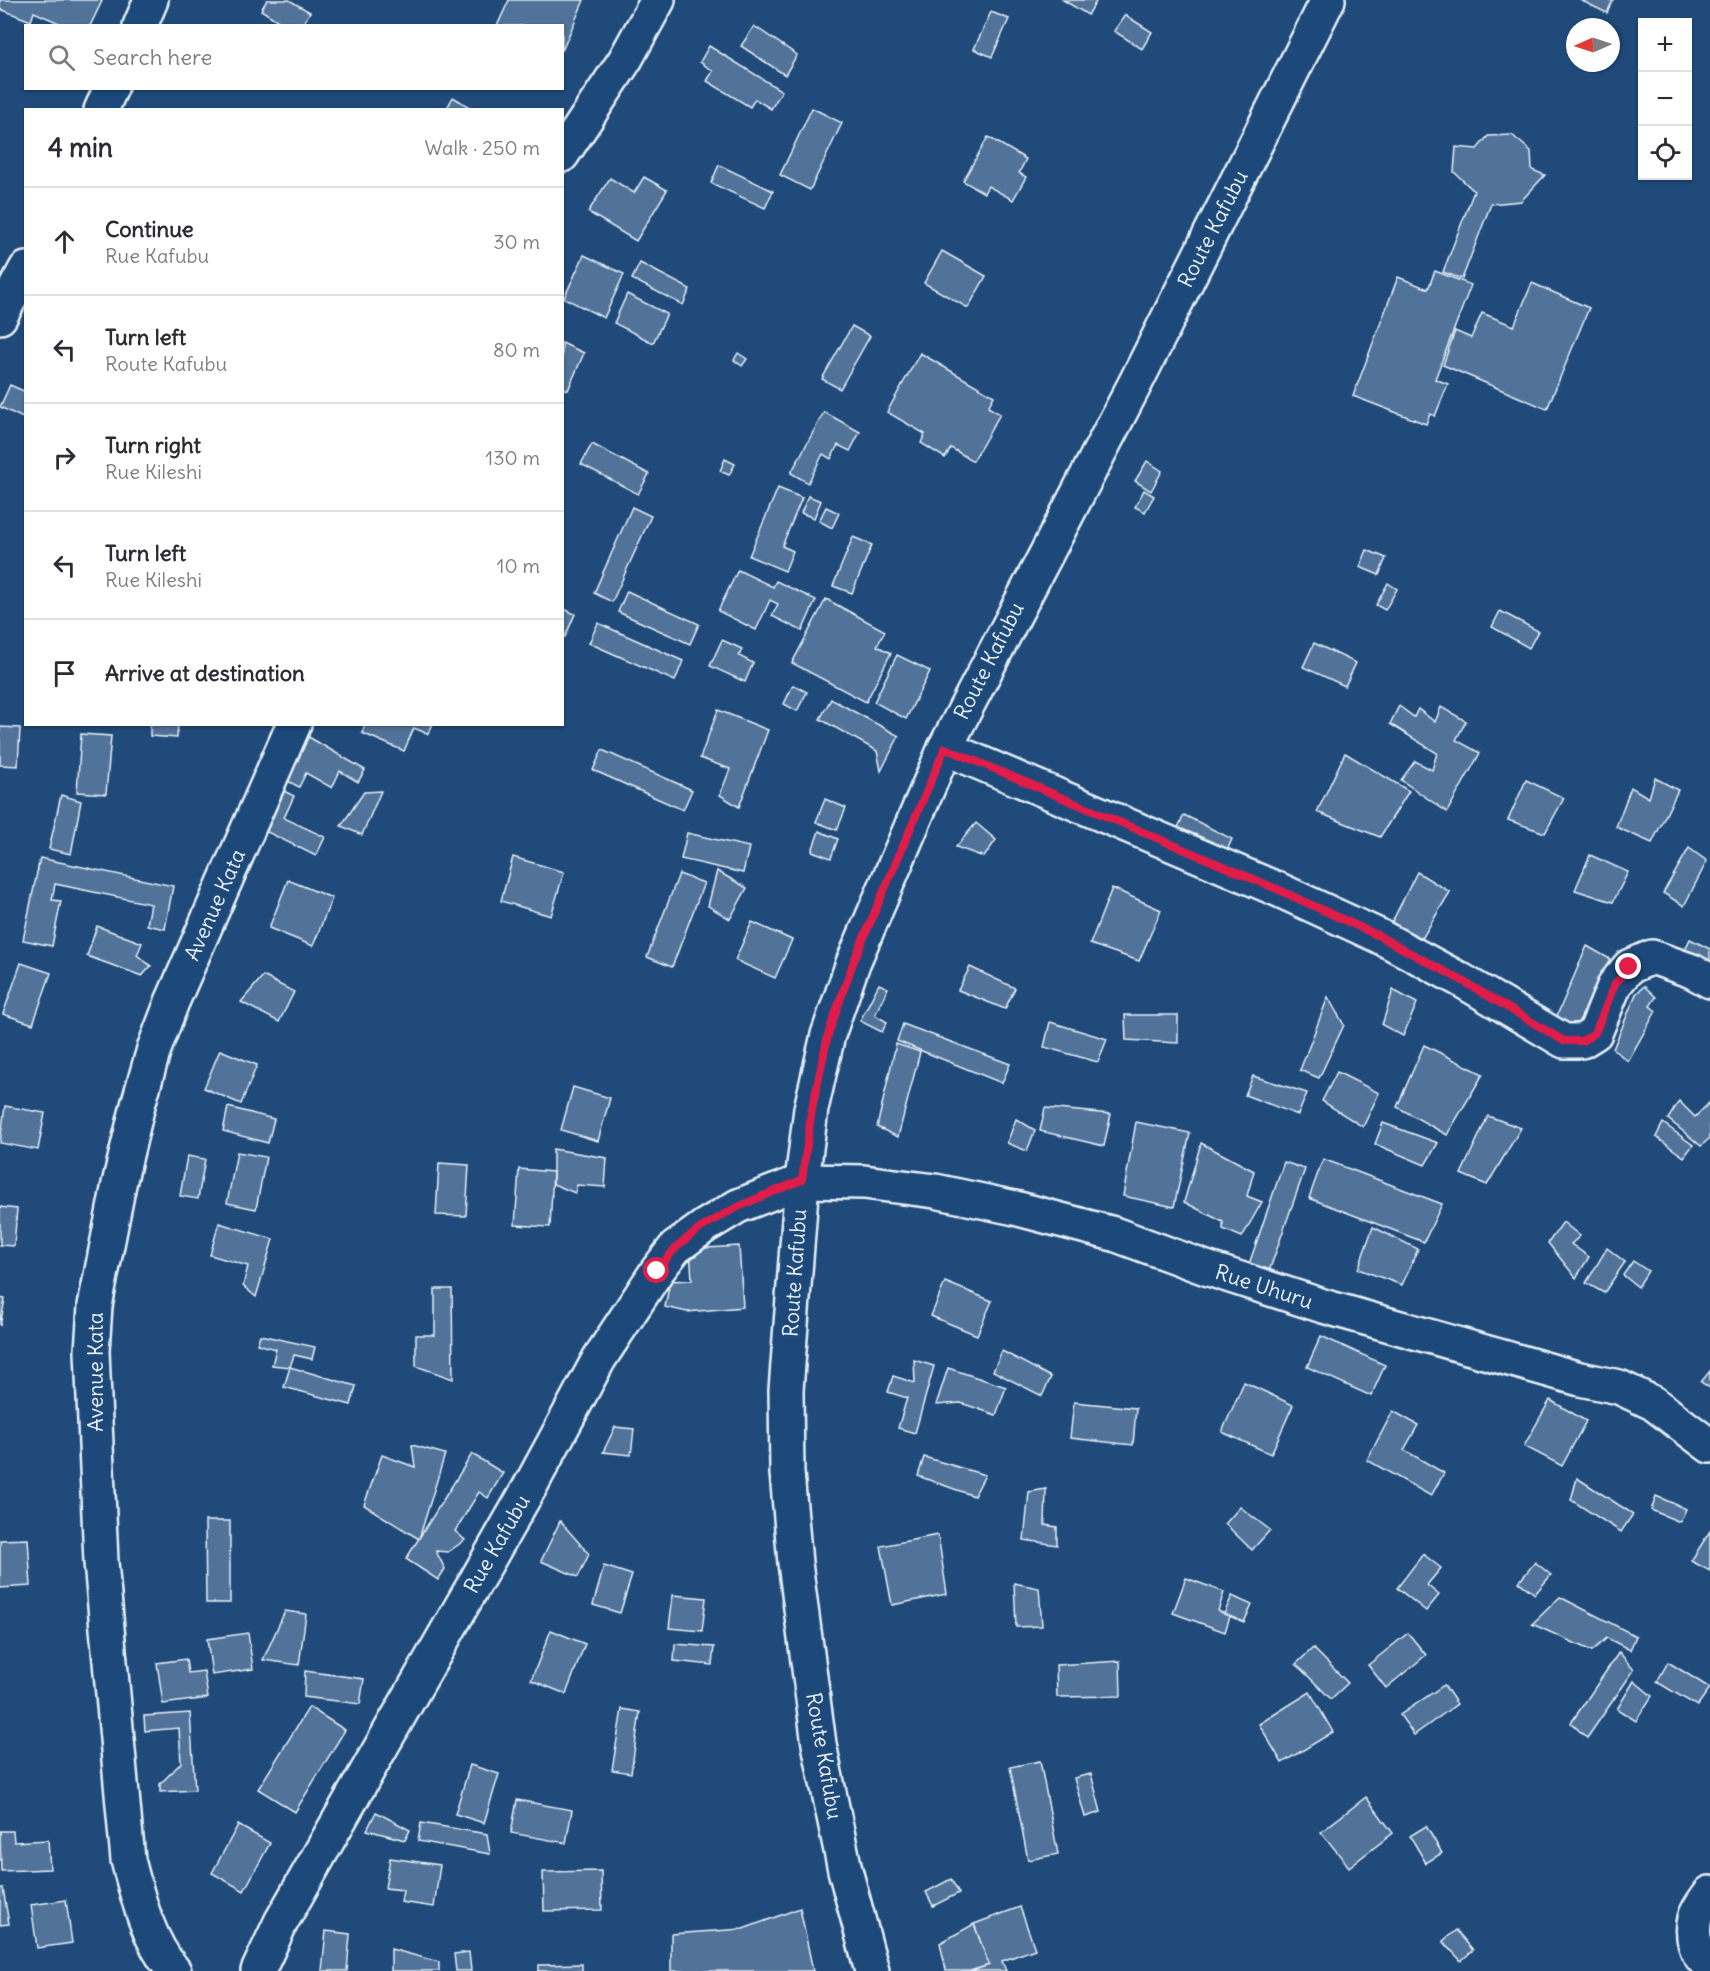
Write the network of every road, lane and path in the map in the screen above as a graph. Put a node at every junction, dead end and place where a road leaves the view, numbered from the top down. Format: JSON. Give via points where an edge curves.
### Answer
{"nodes":[{"id":1,"x":151,"y":0,"type":"edge"},
{"id":2,"x":658,"y":0,"type":"edge"},
{"id":3,"x":1328,"y":0,"type":"edge"},
{"id":4,"x":141,"y":24,"type":"edge"},
{"id":5,"x":110,"y":90,"type":"edge"},
{"id":6,"x":102,"y":108,"type":"edge"},
{"id":7,"x":564,"y":152,"type":"edge"},
{"id":8,"x":24,"y":273,"type":"edge"},
{"id":9,"x":0,"y":317,"type":"edge"},
{"id":10,"x":293,"y":726,"type":"edge"},
{"id":11,"x":945,"y":748,"type":"junction"},
{"id":12,"x":1710,"y":981,"type":"edge"},
{"id":13,"x":802,"y":1180,"type":"junction"},
{"id":14,"x":1710,"y":1446,"type":"edge"},
{"id":15,"x":1710,"y":1893,"type":"edge"},
{"id":16,"x":1710,"y":1965,"type":"edge"},
{"id":17,"x":174,"y":1971,"type":"edge"},
{"id":18,"x":258,"y":1971,"type":"edge"},
{"id":19,"x":872,"y":1971,"type":"edge"}],
"edges":[{"from":1,"to":4,"type":"street"},
{"from":2,"to":7,"type":"street","via":[[625,60]]},
{"from":3,"to":11,"type":"street","name":"Route Kafubu"},
{"from":5,"to":6,"type":"street"},
{"from":8,"to":9,"type":"street"},
{"from":10,"to":17,"type":"street","name":"Avenue Kata","via":[[154,1049],[119,1184],[95,1306],[92,1351],[101,1562],[128,1860],[150,1928]]},
{"from":11,"to":12,"type":"street","via":[[1379,936],[1564,1041],[1582,1041],[1595,1033],[1615,984],[1629,967],[1652,957]]},
{"from":11,"to":13,"type":"street","name":"Route Kafubu","via":[[853,963],[828,1035]]},
{"from":13,"to":14,"type":"street","name":"Rue Uhuru","via":[[864,1182],[935,1191],[1114,1234],[1323,1306],[1619,1387],[1653,1403]]},
{"from":13,"to":18,"type":"street","name":"Rue Kafubu","via":[[738,1206],[705,1226],[675,1248],[657,1271],[599,1359],[281,1922]]},
{"from":13,"to":19,"type":"street","name":"Route Kafubu","via":[[786,1390],[787,1473],[819,1744],[845,1870]]},
{"from":15,"to":16,"type":"street","via":[[1695,1916],[1694,1943]]}]}
